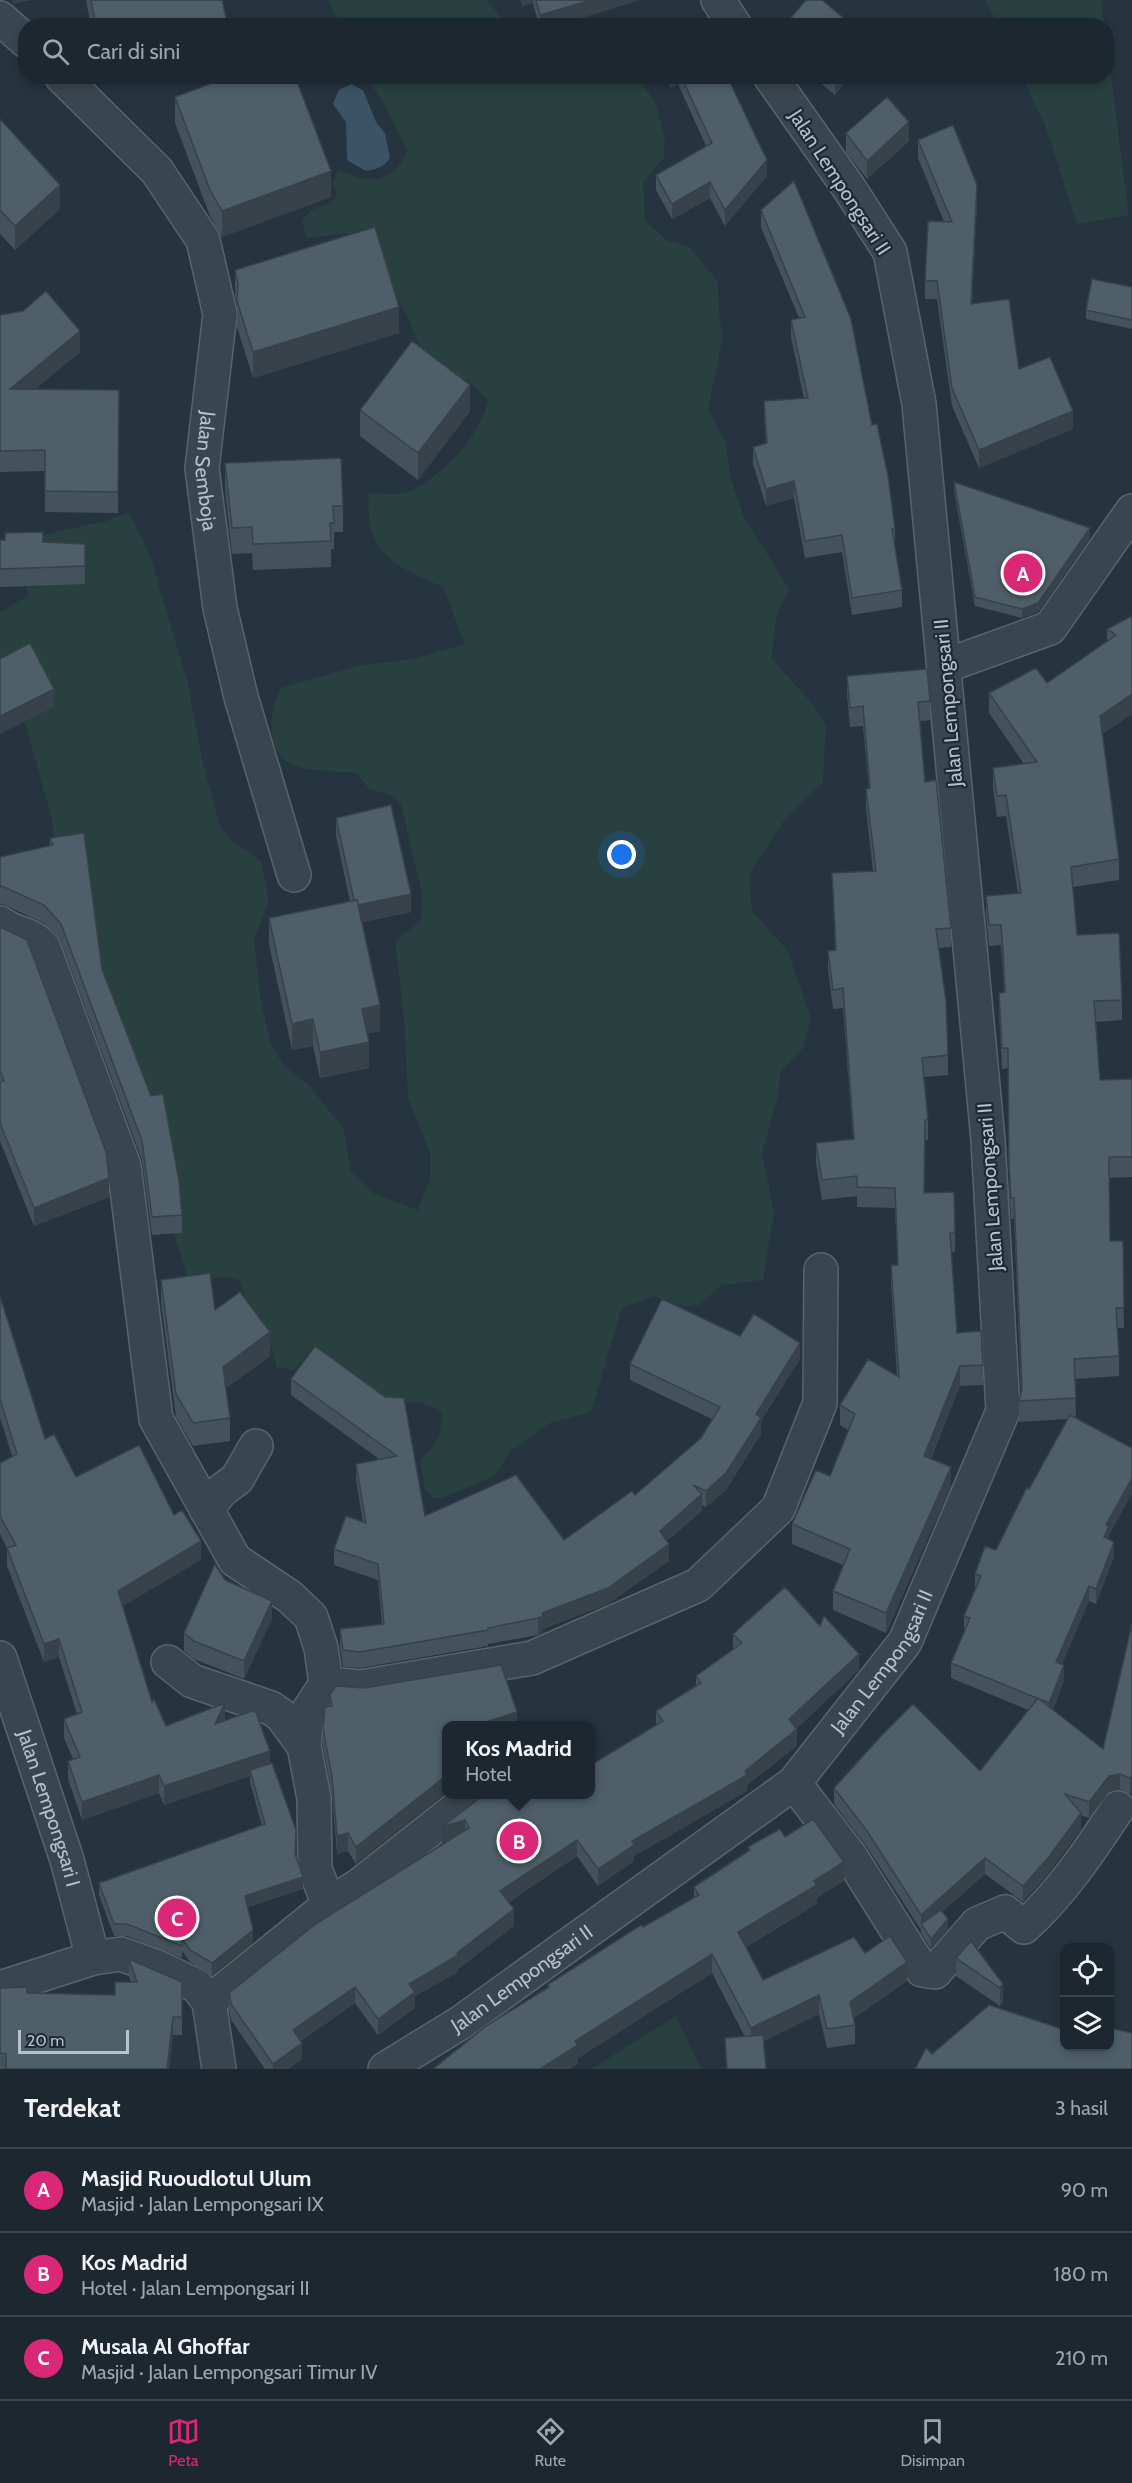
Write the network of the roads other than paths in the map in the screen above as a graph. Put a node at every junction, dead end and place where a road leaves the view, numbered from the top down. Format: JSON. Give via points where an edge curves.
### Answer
{"nodes":[{"id":1,"x":718,"y":0,"type":"edge"},
{"id":2,"x":0,"y":18,"type":"edge"},
{"id":3,"x":730,"y":18,"type":"edge"},
{"id":4,"x":18,"y":34,"type":"edge"},
{"id":5,"x":69,"y":84,"type":"edge"},
{"id":6,"x":776,"y":84,"type":"edge"},
{"id":7,"x":1132,"y":511,"type":"edge"},
{"id":8,"x":945,"y":666,"type":"junction"},
{"id":9,"x":294,"y":875,"type":"dead end"},
{"id":10,"x":0,"y":923,"type":"edge"},
{"id":11,"x":821,"y":1270,"type":"dead end"},
{"id":12,"x":256,"y":1446,"type":"dead end"},
{"id":13,"x":206,"y":1509,"type":"junction"},
{"id":14,"x":0,"y":1658,"type":"edge"},
{"id":15,"x":168,"y":1662,"type":"dead end"},
{"id":16,"x":326,"y":1684,"type":"junction"},
{"id":17,"x":304,"y":1746,"type":"junction"},
{"id":18,"x":794,"y":1783,"type":"junction"},
{"id":19,"x":469,"y":1799,"type":"edge"},
{"id":20,"x":1118,"y":1808,"type":"dead end"},
{"id":21,"x":329,"y":1905,"type":"junction"},
{"id":22,"x":93,"y":1958,"type":"junction"},
{"id":23,"x":0,"y":1988,"type":"edge"},
{"id":24,"x":209,"y":2002,"type":"junction"},
{"id":25,"x":219,"y":2069,"type":"edge"},
{"id":26,"x":385,"y":2069,"type":"edge"}],
"edges":[{"from":1,"to":3,"type":"street"},
{"from":2,"to":4,"type":"street"},
{"from":5,"to":9,"type":"street","name":"Jalan Semboja","via":[[157,171],[203,240],[220,314],[202,468],[220,608],[241,697]]},
{"from":6,"to":8,"type":"street","name":"Jalan Lempongsari II","via":[[890,252],[919,404]]},
{"from":7,"to":8,"type":"street","via":[[1050,628]]},
{"from":8,"to":18,"type":"street","name":"Jalan Lempongsari II","via":[[988,1140],[1003,1411],[905,1642]]},
{"from":10,"to":13,"type":"street","via":[[38,940],[44,949],[124,1166],[156,1419]]},
{"from":11,"to":16,"type":"street","via":[[820,1403],[783,1498],[778,1509],[698,1585],[532,1658],[361,1687]]},
{"from":12,"to":13,"type":"street","via":[[237,1479]]},
{"from":13,"to":16,"type":"street","via":[[235,1560],[311,1617]]},
{"from":14,"to":22,"type":"street","name":"Jalan Lempongsari I","via":[[67,1860]]},
{"from":15,"to":17,"type":"street","via":[[178,1672],[209,1688],[271,1708]]},
{"from":16,"to":17,"type":"street","via":[[307,1713]]},
{"from":17,"to":21,"type":"street","via":[[315,1798],[315,1869]]},
{"from":18,"to":20,"type":"street","via":[[851,1857],[922,1970],[935,1972],[977,1924],[1005,1912],[1024,1927]]},
{"from":18,"to":26,"type":"street","name":"Jalan Lempongsari II","via":[[460,2023]]},
{"from":19,"to":21,"type":"street","via":[[362,1884]]},
{"from":21,"to":24,"type":"street"},
{"from":22,"to":23,"type":"street"},
{"from":22,"to":24,"type":"street","via":[[121,1954],[157,1967],[197,1986]]},
{"from":24,"to":25,"type":"street"}]}
